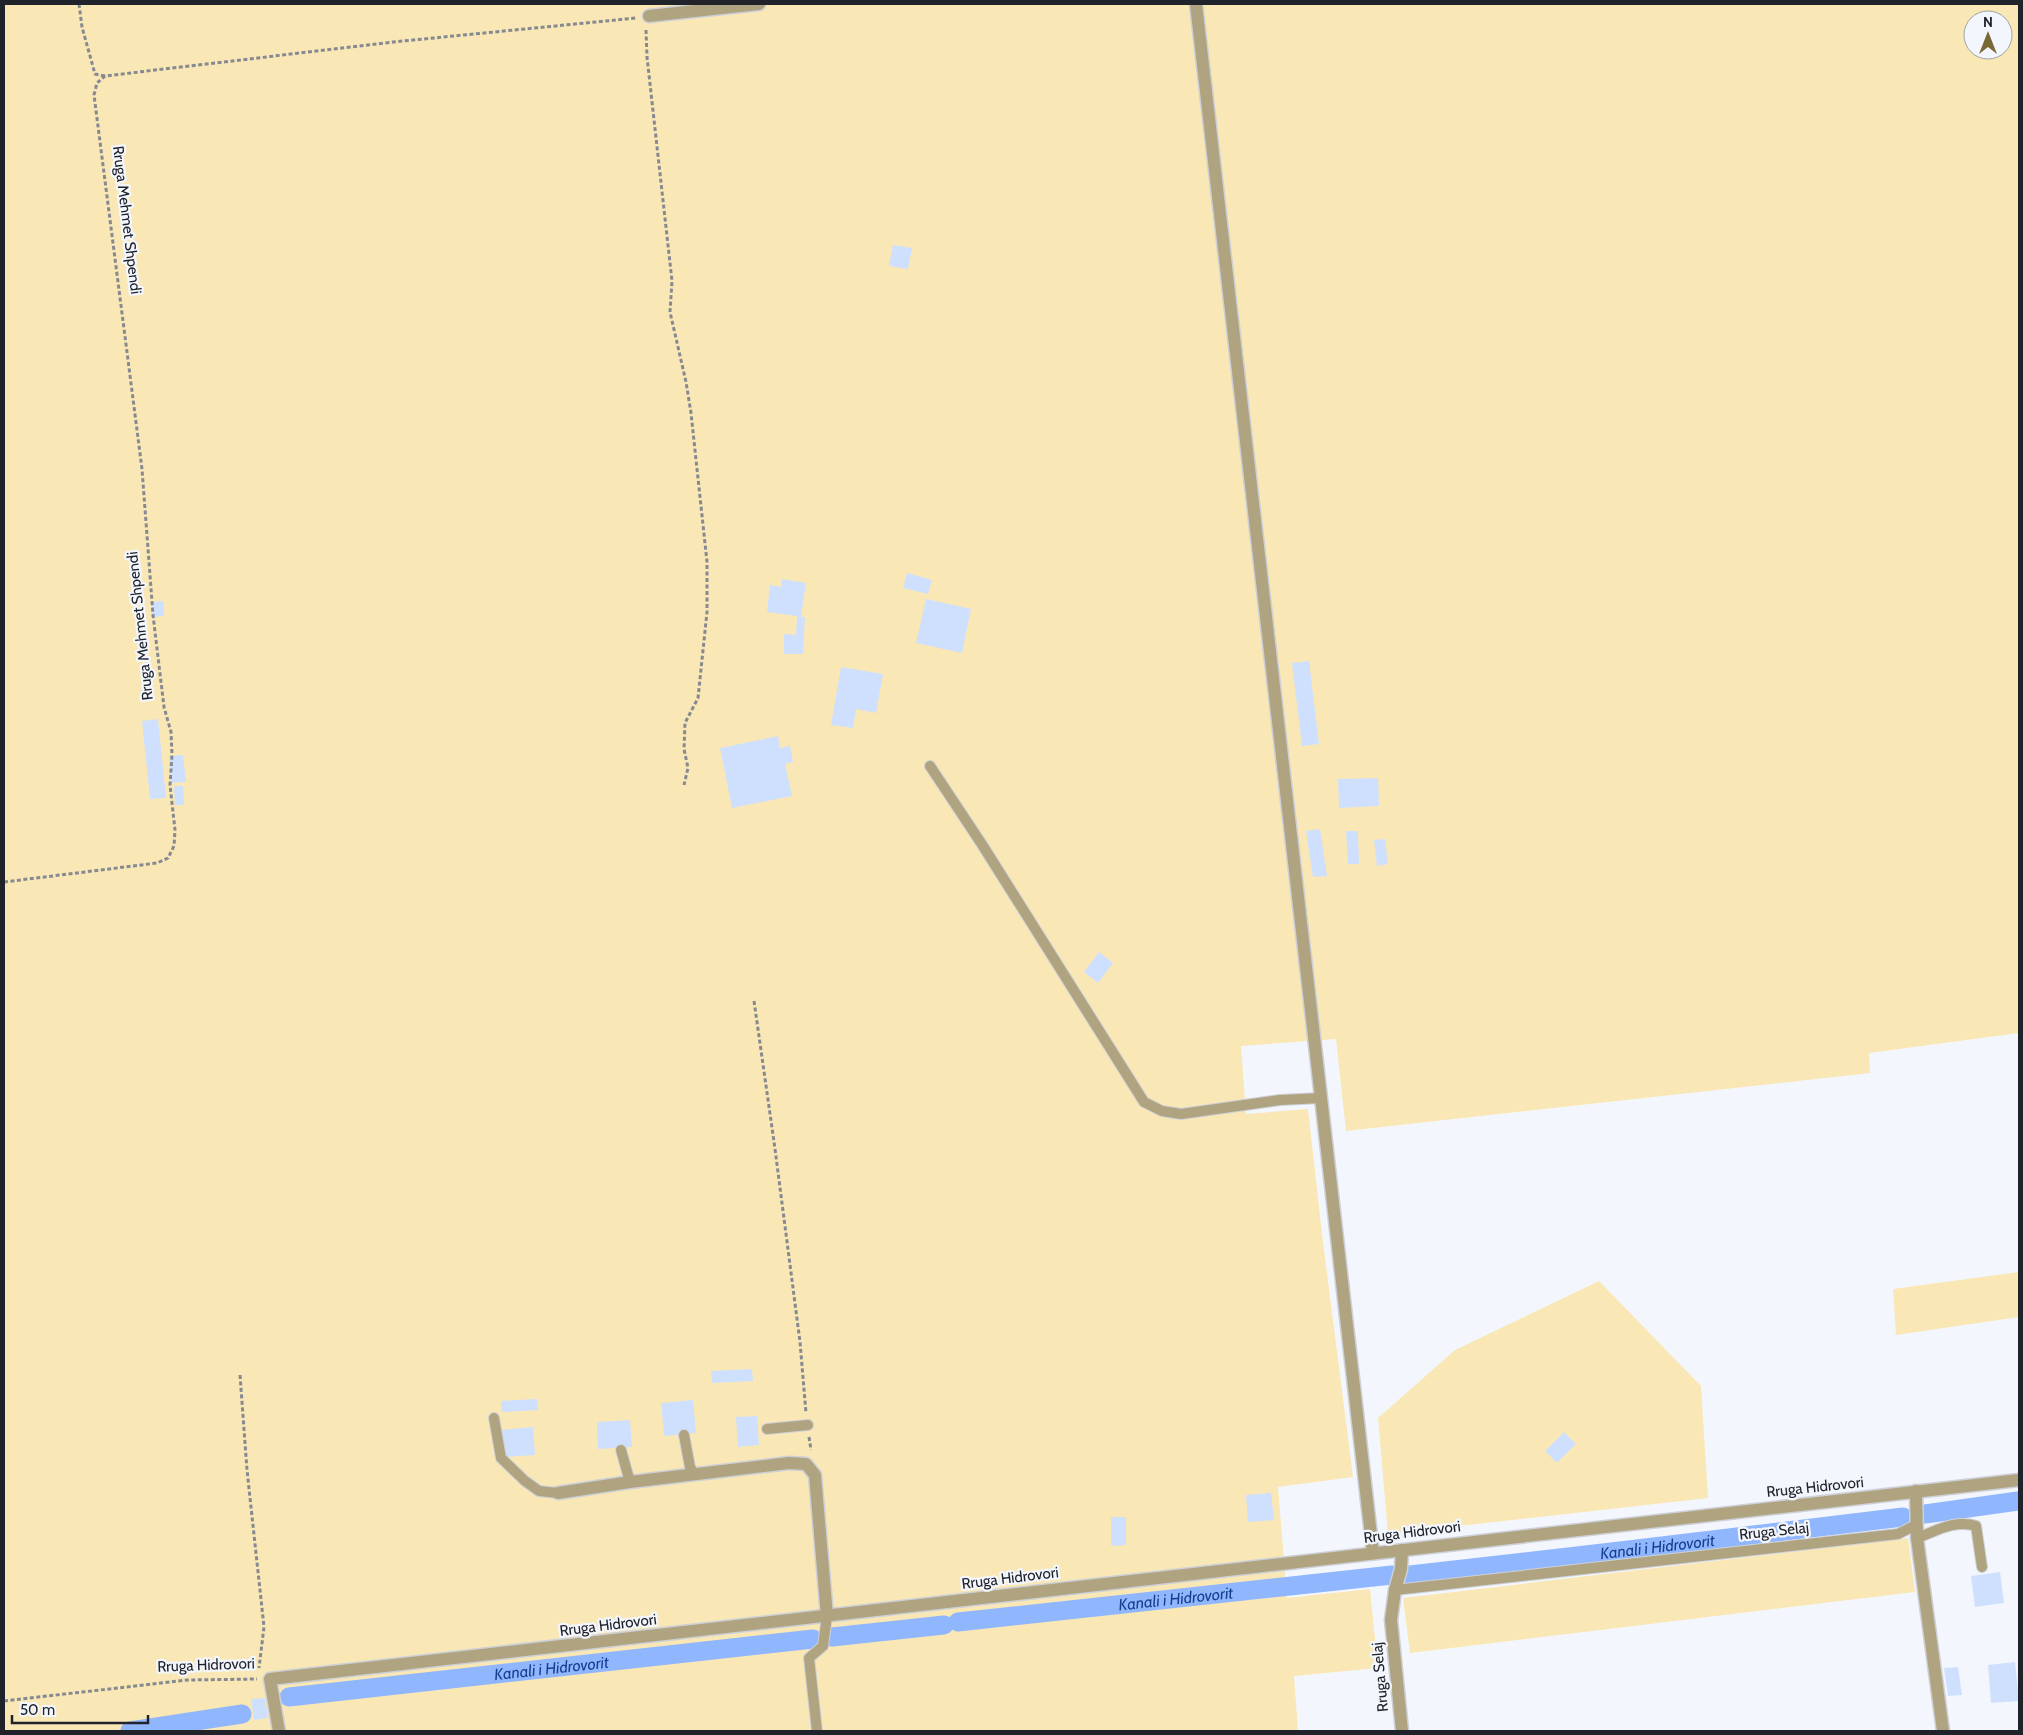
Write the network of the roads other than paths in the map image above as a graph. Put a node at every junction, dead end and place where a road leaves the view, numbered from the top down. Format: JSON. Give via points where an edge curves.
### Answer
{"nodes":[{"id":1,"x":760,"y":4,"type":"edge"},
{"id":2,"x":1196,"y":4,"type":"edge"},
{"id":3,"x":649,"y":16,"type":"road end"},
{"id":4,"x":930,"y":766,"type":"dead end"},
{"id":5,"x":1321,"y":1098,"type":"junction"},
{"id":6,"x":494,"y":1418,"type":"dead end"},
{"id":7,"x":808,"y":1425,"type":"road end"},
{"id":8,"x":767,"y":1429,"type":"dead end"},
{"id":9,"x":684,"y":1435,"type":"dead end"},
{"id":10,"x":621,"y":1450,"type":"dead end"},
{"id":11,"x":694,"y":1474,"type":"junction"},
{"id":12,"x":2019,"y":1480,"type":"edge"},
{"id":13,"x":630,"y":1482,"type":"junction"},
{"id":14,"x":1916,"y":1491,"type":"junction"},
{"id":15,"x":558,"y":1493,"type":"joint"},
{"id":16,"x":1917,"y":1532,"type":"junction"},
{"id":17,"x":1402,"y":1550,"type":"junction"},
{"id":18,"x":1373,"y":1553,"type":"junction"},
{"id":19,"x":1982,"y":1567,"type":"dead end"},
{"id":20,"x":1395,"y":1590,"type":"junction"},
{"id":21,"x":827,"y":1616,"type":"junction"},
{"id":22,"x":279,"y":1731,"type":"edge"},
{"id":23,"x":818,"y":1731,"type":"edge"},
{"id":24,"x":1402,"y":1731,"type":"edge"},
{"id":25,"x":1943,"y":1731,"type":"edge"}],
"edges":[{"from":1,"to":3,"type":"street"},
{"from":2,"to":5,"type":"street"},
{"from":4,"to":5,"type":"lane","via":[[1144,1102],[1181,1114],[1280,1100]]},
{"from":5,"to":18,"type":"street"},
{"from":6,"to":15,"type":"lane","via":[[501,1458],[539,1490]]},
{"from":7,"to":8,"type":"lane"},
{"from":9,"to":11,"type":"lane"},
{"from":10,"to":13,"type":"lane"},
{"from":11,"to":13,"type":"street"},
{"from":11,"to":21,"type":"street","via":[[789,1463],[806,1464],[815,1475]]},
{"from":12,"to":14,"type":"street","name":"Rruga Hidrovori"},
{"from":13,"to":15,"type":"street"},
{"from":14,"to":16,"type":"street"},
{"from":14,"to":17,"type":"street","name":"Rruga Hidrovori"},
{"from":16,"to":19,"type":"lane","name":"Rruga Selaj","via":[[1958,1524],[1976,1526]]},
{"from":16,"to":20,"type":"lane","name":"Rruga Selaj"},
{"from":16,"to":25,"type":"street"},
{"from":17,"to":18,"type":"street","name":"Rruga Hidrovori"},
{"from":17,"to":20,"type":"street","name":"Rruga Selaj"},
{"from":18,"to":21,"type":"street","name":"Rruga Hidrovori"},
{"from":20,"to":24,"type":"street","name":"Rruga Selaj","via":[[1391,1620]]},
{"from":21,"to":22,"type":"street","name":"Rruga Hidrovori","via":[[270,1679]]},
{"from":21,"to":23,"type":"lane","via":[[823,1646],[809,1658]]}]}
